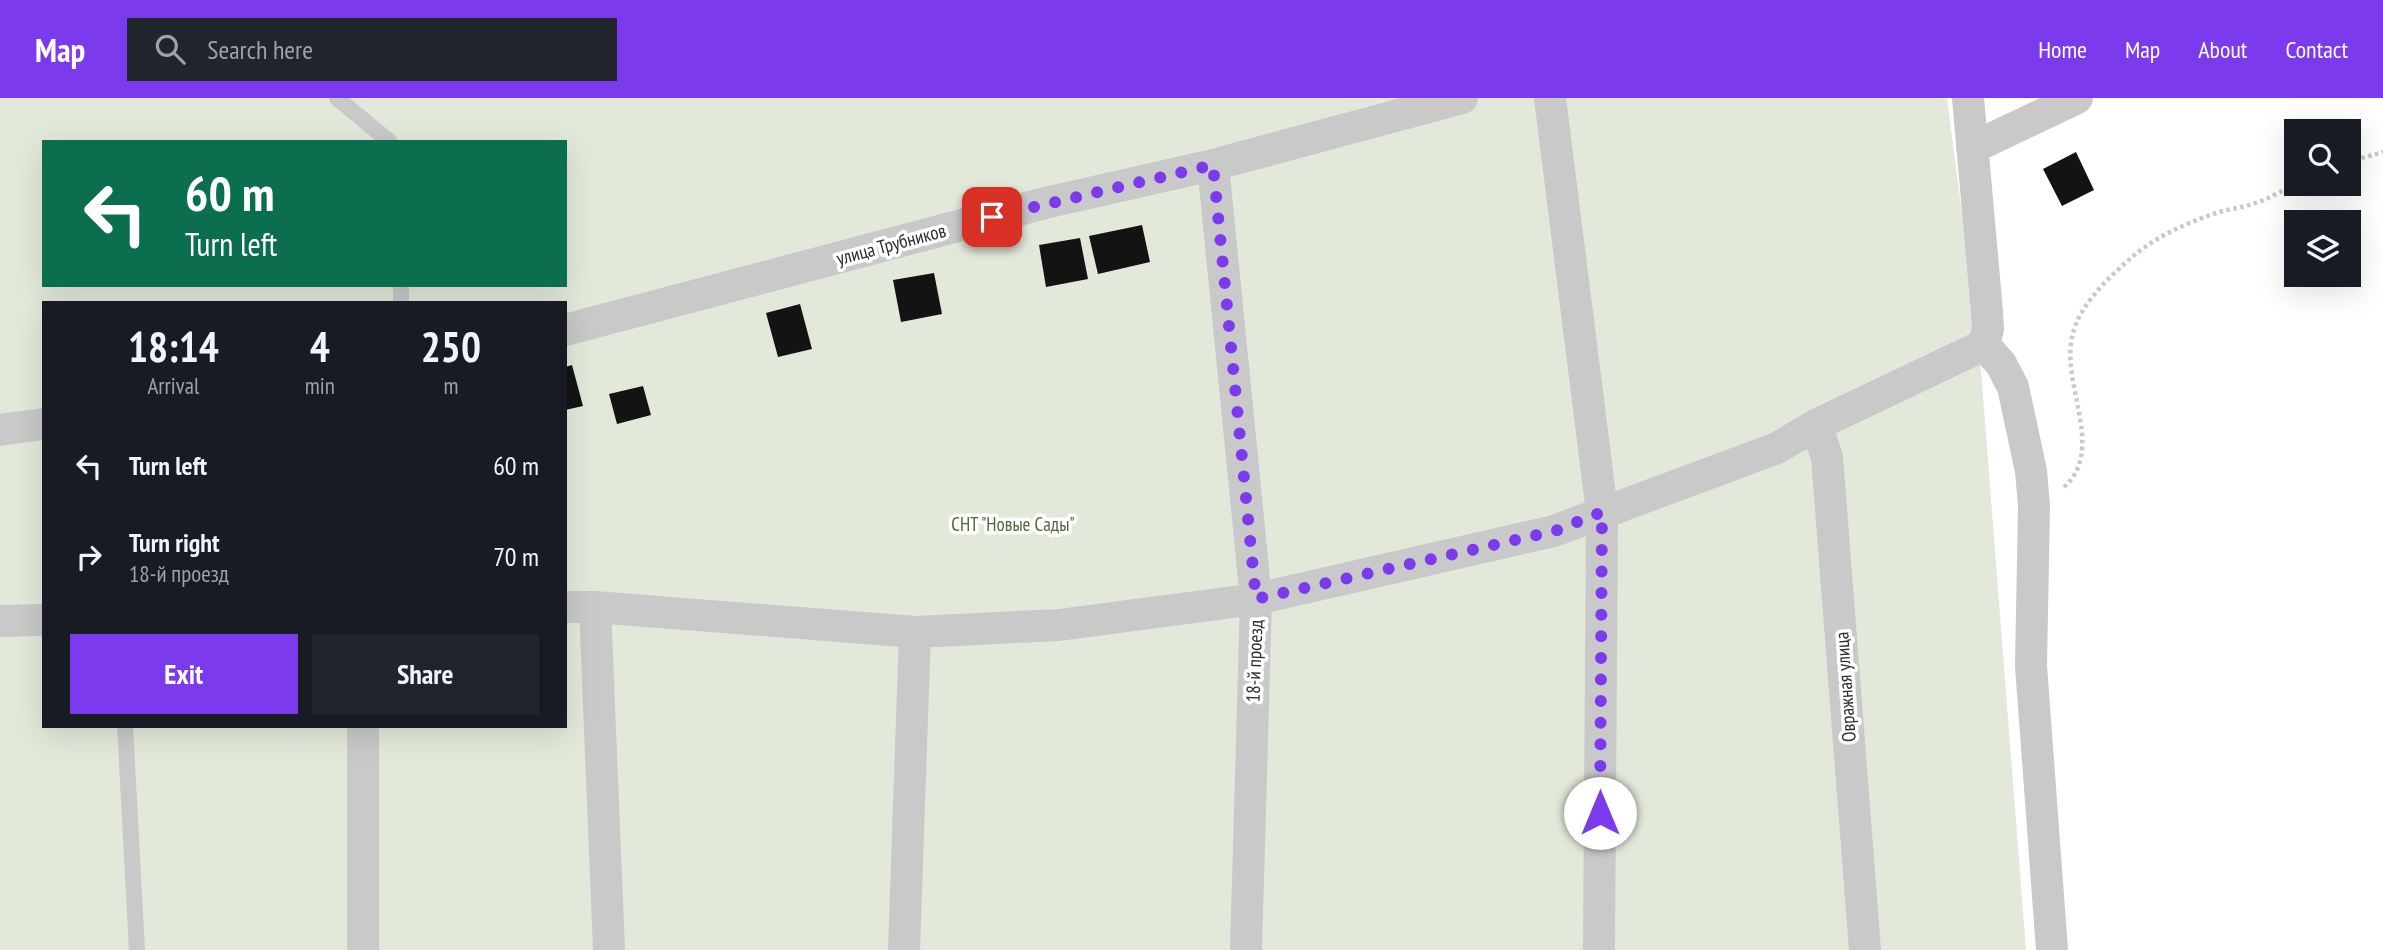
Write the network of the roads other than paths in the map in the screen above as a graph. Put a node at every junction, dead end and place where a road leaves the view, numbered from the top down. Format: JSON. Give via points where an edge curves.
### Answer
{"nodes":[{"id":1,"x":337,"y":98,"type":"edge"},
{"id":2,"x":1462,"y":98,"type":"edge"},
{"id":3,"x":1550,"y":98,"type":"edge"},
{"id":4,"x":1968,"y":98,"type":"edge"},
{"id":5,"x":2077,"y":98,"type":"edge"},
{"id":6,"x":388,"y":140,"type":"edge"},
{"id":7,"x":1972,"y":148,"type":"junction"},
{"id":8,"x":1213,"y":165,"type":"junction"},
{"id":9,"x":567,"y":329,"type":"edge"},
{"id":10,"x":1984,"y":345,"type":"junction"},
{"id":11,"x":42,"y":424,"type":"edge"},
{"id":12,"x":1816,"y":425,"type":"junction"},
{"id":13,"x":0,"y":430,"type":"edge"},
{"id":14,"x":1602,"y":512,"type":"junction"},
{"id":15,"x":1256,"y":599,"type":"junction"},
{"id":16,"x":580,"y":607,"type":"edge"},
{"id":17,"x":42,"y":620,"type":"edge"},
{"id":18,"x":0,"y":621,"type":"edge"},
{"id":19,"x":915,"y":632,"type":"junction"},
{"id":20,"x":125,"y":728,"type":"edge"},
{"id":21,"x":363,"y":728,"type":"edge"},
{"id":22,"x":137,"y":950,"type":"edge"},
{"id":23,"x":363,"y":950,"type":"edge"},
{"id":24,"x":609,"y":950,"type":"edge"},
{"id":25,"x":904,"y":950,"type":"edge"},
{"id":26,"x":1246,"y":950,"type":"edge"},
{"id":27,"x":1599,"y":950,"type":"edge"},
{"id":28,"x":1865,"y":950,"type":"edge"},
{"id":29,"x":2052,"y":950,"type":"edge"}],
"edges":[{"from":1,"to":6,"type":"lane"},
{"from":2,"to":8,"type":"street","name":"улица Трубников"},
{"from":3,"to":14,"type":"street"},
{"from":4,"to":7,"type":"street"},
{"from":5,"to":7,"type":"street"},
{"from":7,"to":10,"type":"street","via":[[1987,312]]},
{"from":8,"to":9,"type":"street","name":"улица Трубников","via":[[1045,203]]},
{"from":8,"to":15,"type":"street","name":"18-й проезд"},
{"from":10,"to":12,"type":"street"},
{"from":10,"to":29,"type":"street","via":[[2013,387],[2031,471],[2031,666]]},
{"from":11,"to":13,"type":"street"},
{"from":12,"to":14,"type":"street","via":[[1777,448]]},
{"from":12,"to":28,"type":"street","name":"Овражная улица","via":[[1827,457]]},
{"from":14,"to":15,"type":"street","via":[[1555,531]]},
{"from":14,"to":27,"type":"street"},
{"from":15,"to":19,"type":"street","via":[[1059,625]]},
{"from":15,"to":26,"type":"street","name":"18-й проезд"},
{"from":16,"to":19,"type":"street"},
{"from":16,"to":24,"type":"street"},
{"from":17,"to":18,"type":"street"},
{"from":19,"to":25,"type":"street"},
{"from":20,"to":22,"type":"lane"},
{"from":21,"to":23,"type":"street"}]}
